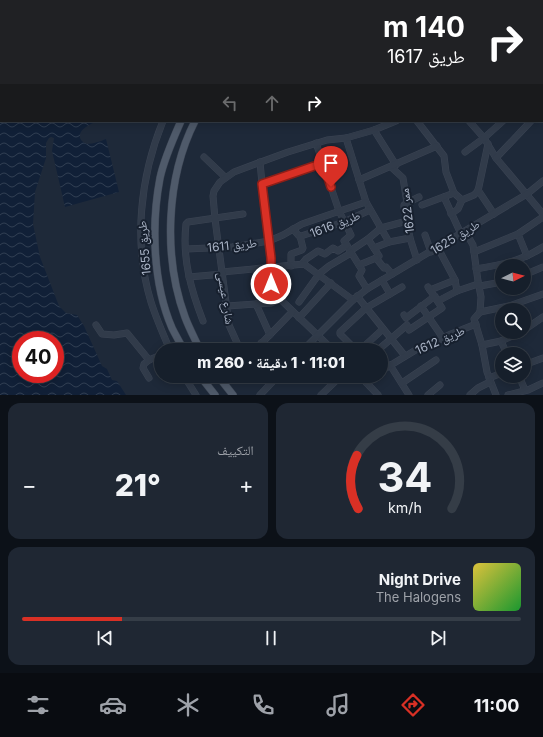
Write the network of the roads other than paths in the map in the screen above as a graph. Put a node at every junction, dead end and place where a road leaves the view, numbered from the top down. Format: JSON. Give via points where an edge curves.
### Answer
{"nodes":[{"id":1,"x":163,"y":122,"type":"edge"},
{"id":2,"x":180,"y":122,"type":"edge"},
{"id":3,"x":195,"y":122,"type":"edge"},
{"id":4,"x":394,"y":122,"type":"edge"},
{"id":5,"x":418,"y":122,"type":"edge"},
{"id":6,"x":470,"y":122,"type":"edge"},
{"id":7,"x":502,"y":122,"type":"edge"},
{"id":8,"x":530,"y":122,"type":"edge"},
{"id":9,"x":374,"y":130,"type":"junction"},
{"id":10,"x":346,"y":138,"type":"junction"},
{"id":11,"x":484,"y":138,"type":"junction"},
{"id":12,"x":316,"y":144,"type":"junction"},
{"id":13,"x":488,"y":144,"type":"junction"},
{"id":14,"x":437,"y":146,"type":"junction"},
{"id":15,"x":465,"y":152,"type":"dead end"},
{"id":16,"x":204,"y":157,"type":"dead end"},
{"id":17,"x":496,"y":158,"type":"junction"},
{"id":18,"x":260,"y":162,"type":"junction"},
{"id":19,"x":323,"y":163,"type":"junction"},
{"id":20,"x":394,"y":166,"type":"junction"},
{"id":21,"x":225,"y":177,"type":"junction"},
{"id":22,"x":359,"y":180,"type":"junction"},
{"id":23,"x":543,"y":181,"type":"edge"},
{"id":24,"x":262,"y":184,"type":"junction"},
{"id":25,"x":476,"y":192,"type":"junction"},
{"id":26,"x":454,"y":194,"type":"junction"},
{"id":27,"x":527,"y":194,"type":"junction"},
{"id":28,"x":419,"y":197,"type":"dead end"},
{"id":29,"x":444,"y":197,"type":"junction"},
{"id":30,"x":462,"y":200,"type":"junction"},
{"id":31,"x":366,"y":202,"type":"junction"},
{"id":32,"x":407,"y":203,"type":"junction"},
{"id":33,"x":422,"y":205,"type":"dead end"},
{"id":34,"x":370,"y":210,"type":"junction"},
{"id":35,"x":339,"y":211,"type":"junction"},
{"id":36,"x":244,"y":214,"type":"dead end"},
{"id":37,"x":451,"y":214,"type":"junction"},
{"id":38,"x":494,"y":214,"type":"junction"},
{"id":39,"x":543,"y":216,"type":"edge"},
{"id":40,"x":215,"y":219,"type":"junction"},
{"id":41,"x":407,"y":221,"type":"junction"},
{"id":42,"x":344,"y":222,"type":"junction"},
{"id":43,"x":381,"y":228,"type":"junction"},
{"id":44,"x":293,"y":230,"type":"junction"},
{"id":45,"x":463,"y":232,"type":"junction"},
{"id":46,"x":518,"y":234,"type":"junction"},
{"id":47,"x":425,"y":235,"type":"dead end"},
{"id":48,"x":300,"y":236,"type":"junction"},
{"id":49,"x":410,"y":238,"type":"junction"},
{"id":50,"x":368,"y":239,"type":"junction"},
{"id":51,"x":269,"y":241,"type":"junction"},
{"id":52,"x":389,"y":242,"type":"junction"},
{"id":53,"x":543,"y":247,"type":"edge"},
{"id":54,"x":219,"y":248,"type":"junction"},
{"id":55,"x":374,"y":248,"type":"junction"},
{"id":56,"x":438,"y":248,"type":"junction"},
{"id":57,"x":186,"y":249,"type":"junction"},
{"id":58,"x":349,"y":249,"type":"junction"},
{"id":59,"x":431,"y":252,"type":"junction"},
{"id":60,"x":474,"y":252,"type":"junction"},
{"id":61,"x":527,"y":256,"type":"junction"},
{"id":62,"x":376,"y":258,"type":"junction"},
{"id":63,"x":522,"y":259,"type":"edge"},
{"id":64,"x":417,"y":260,"type":"junction"},
{"id":65,"x":302,"y":264,"type":"junction"},
{"id":66,"x":359,"y":265,"type":"junction"},
{"id":67,"x":291,"y":266,"type":"junction"},
{"id":68,"x":495,"y":266,"type":"edge"},
{"id":69,"x":271,"y":268,"type":"junction"},
{"id":70,"x":543,"y":268,"type":"edge"},
{"id":71,"x":476,"y":269,"type":"junction"},
{"id":72,"x":531,"y":272,"type":"edge"},
{"id":73,"x":223,"y":273,"type":"junction"},
{"id":74,"x":319,"y":274,"type":"junction"},
{"id":75,"x":392,"y":274,"type":"junction"},
{"id":76,"x":189,"y":277,"type":"junction"},
{"id":77,"x":286,"y":278,"type":"dead end"},
{"id":78,"x":382,"y":280,"type":"junction"},
{"id":79,"x":455,"y":280,"type":"junction"},
{"id":80,"x":331,"y":283,"type":"junction"},
{"id":81,"x":495,"y":283,"type":"edge"},
{"id":82,"x":480,"y":286,"type":"junction"},
{"id":83,"x":402,"y":287,"type":"dead end"},
{"id":84,"x":274,"y":290,"type":"junction"},
{"id":85,"x":367,"y":290,"type":"junction"},
{"id":86,"x":457,"y":291,"type":"junction"},
{"id":87,"x":390,"y":294,"type":"junction"},
{"id":88,"x":543,"y":294,"type":"edge"},
{"id":89,"x":355,"y":298,"type":"junction"},
{"id":90,"x":280,"y":299,"type":"junction"},
{"id":91,"x":436,"y":299,"type":"junction"},
{"id":92,"x":299,"y":302,"type":"dead end"},
{"id":93,"x":522,"y":303,"type":"edge"},
{"id":94,"x":256,"y":304,"type":"junction"},
{"id":95,"x":227,"y":306,"type":"junction"},
{"id":96,"x":421,"y":306,"type":"junction"},
{"id":97,"x":366,"y":308,"type":"junction"},
{"id":98,"x":495,"y":310,"type":"edge"},
{"id":99,"x":292,"y":312,"type":"junction"},
{"id":100,"x":480,"y":312,"type":"junction"},
{"id":101,"x":404,"y":315,"type":"dead end"},
{"id":102,"x":429,"y":317,"type":"junction"},
{"id":103,"x":543,"y":317,"type":"edge"},
{"id":104,"x":299,"y":318,"type":"junction"},
{"id":105,"x":203,"y":321,"type":"dead end"},
{"id":106,"x":476,"y":324,"type":"junction"},
{"id":107,"x":96,"y":325,"type":"dead end"},
{"id":108,"x":531,"y":325,"type":"edge"},
{"id":109,"x":382,"y":329,"type":"junction"},
{"id":110,"x":270,"y":335,"type":"junction"},
{"id":111,"x":317,"y":336,"type":"junction"},
{"id":112,"x":390,"y":338,"type":"junction"},
{"id":113,"x":443,"y":338,"type":"junction"},
{"id":114,"x":505,"y":339,"type":"edge"},
{"id":115,"x":501,"y":341,"type":"junction"},
{"id":116,"x":167,"y":343,"type":"edge"},
{"id":117,"x":180,"y":343,"type":"edge"},
{"id":118,"x":197,"y":343,"type":"edge"},
{"id":119,"x":237,"y":343,"type":"edge"},
{"id":120,"x":262,"y":343,"type":"edge"},
{"id":121,"x":310,"y":343,"type":"edge"},
{"id":122,"x":325,"y":343,"type":"edge"},
{"id":123,"x":349,"y":343,"type":"edge"},
{"id":124,"x":367,"y":343,"type":"edge"},
{"id":125,"x":385,"y":343,"type":"edge"},
{"id":126,"x":482,"y":345,"type":"junction"},
{"id":127,"x":504,"y":347,"type":"edge"},
{"id":128,"x":405,"y":356,"type":"junction"},
{"id":129,"x":154,"y":358,"type":"edge"},
{"id":130,"x":543,"y":358,"type":"edge"},
{"id":131,"x":149,"y":360,"type":"junction"},
{"id":132,"x":436,"y":360,"type":"dead end"},
{"id":133,"x":531,"y":362,"type":"edge"},
{"id":134,"x":390,"y":365,"type":"joint"},
{"id":135,"x":495,"y":377,"type":"edge"},
{"id":136,"x":149,"y":378,"type":"dead end"},
{"id":137,"x":490,"y":380,"type":"junction"},
{"id":138,"x":188,"y":383,"type":"edge"},
{"id":139,"x":206,"y":383,"type":"edge"},
{"id":140,"x":224,"y":383,"type":"edge"},
{"id":141,"x":271,"y":383,"type":"edge"},
{"id":142,"x":334,"y":383,"type":"edge"},
{"id":143,"x":367,"y":383,"type":"edge"},
{"id":144,"x":402,"y":383,"type":"junction"},
{"id":145,"x":522,"y":383,"type":"edge"},
{"id":146,"x":543,"y":383,"type":"edge"},
{"id":147,"x":440,"y":385,"type":"dead end"},
{"id":148,"x":373,"y":390,"type":"junction"},
{"id":149,"x":525,"y":390,"type":"junction"},
{"id":150,"x":196,"y":395,"type":"edge"},
{"id":151,"x":215,"y":395,"type":"edge"},
{"id":152,"x":233,"y":395,"type":"edge"},
{"id":153,"x":260,"y":395,"type":"edge"},
{"id":154,"x":321,"y":395,"type":"edge"},
{"id":155,"x":368,"y":395,"type":"edge"},
{"id":156,"x":378,"y":395,"type":"edge"},
{"id":157,"x":409,"y":395,"type":"edge"},
{"id":158,"x":428,"y":395,"type":"edge"},
{"id":159,"x":470,"y":395,"type":"edge"},
{"id":160,"x":496,"y":395,"type":"edge"},
{"id":161,"x":508,"y":395,"type":"edge"}],
"edges":[{"from":1,"to":116,"type":"street","name":"طريق 1655","via":[[146,181],[140,230],[150,300]]},
{"from":2,"to":117,"type":"main road","via":[[160,177],[155,216],[155,244],[160,291],[172,328]]},
{"from":3,"to":118,"type":"main road","via":[[174,186],[171,243],[181,305]]},
{"from":4,"to":9,"type":"street"},
{"from":5,"to":14,"type":"street"},
{"from":6,"to":11,"type":"street"},
{"from":7,"to":11,"type":"street"},
{"from":8,"to":17,"type":"street"},
{"from":9,"to":10,"type":"street"},
{"from":9,"to":20,"type":"street"},
{"from":10,"to":12,"type":"street"},
{"from":10,"to":22,"type":"street"},
{"from":11,"to":13,"type":"street"},
{"from":11,"to":15,"type":"street"},
{"from":12,"to":18,"type":"street"},
{"from":12,"to":19,"type":"street"},
{"from":13,"to":17,"type":"street"},
{"from":13,"to":25,"type":"street"},
{"from":14,"to":20,"type":"street"},
{"from":14,"to":26,"type":"street","via":[[444,156],[446,172]]},
{"from":16,"to":21,"type":"street"},
{"from":17,"to":27,"type":"street"},
{"from":18,"to":21,"type":"street"},
{"from":18,"to":24,"type":"street"},
{"from":19,"to":24,"type":"street"},
{"from":19,"to":35,"type":"street"},
{"from":20,"to":22,"type":"street"},
{"from":20,"to":32,"type":"street","name":"ممر 1622","via":[[403,178]]},
{"from":21,"to":40,"type":"street","name":"شارع عيسى","via":[[213,196]]},
{"from":22,"to":31,"type":"street"},
{"from":23,"to":27,"type":"street","name":"طريق 1625"},
{"from":24,"to":51,"type":"street"},
{"from":25,"to":30,"type":"street"},
{"from":25,"to":38,"type":"street"},
{"from":26,"to":29,"type":"street"},
{"from":26,"to":30,"type":"street"},
{"from":27,"to":38,"type":"street","name":"طريق 1625"},
{"from":27,"to":39,"type":"street"},
{"from":28,"to":32,"type":"street"},
{"from":29,"to":33,"type":"street"},
{"from":29,"to":37,"type":"street"},
{"from":30,"to":37,"type":"street","via":[[458,209]]},
{"from":31,"to":34,"type":"street"},
{"from":31,"to":35,"type":"street","name":"طريق 1611"},
{"from":32,"to":41,"type":"street","name":"ممر 1622","via":[[404,205]]},
{"from":34,"to":42,"type":"street","name":"طريق 1616"},
{"from":34,"to":43,"type":"street"},
{"from":35,"to":42,"type":"street"},
{"from":35,"to":44,"type":"street","name":"طريق 1611","via":[[302,224]]},
{"from":36,"to":40,"type":"street"},
{"from":37,"to":45,"type":"street"},
{"from":38,"to":45,"type":"street","name":"طريق 1625"},
{"from":39,"to":46,"type":"street"},
{"from":40,"to":54,"type":"street","name":"شارع عيسى"},
{"from":40,"to":57,"type":"street","via":[[188,222]]},
{"from":41,"to":43,"type":"street"},
{"from":41,"to":49,"type":"street","name":"ممر 1622"},
{"from":42,"to":48,"type":"street","name":"طريق 1616"},
{"from":42,"to":58,"type":"street","via":[[351,235],[344,240]]},
{"from":43,"to":50,"type":"street"},
{"from":43,"to":52,"type":"street"},
{"from":44,"to":48,"type":"street","name":"طريق 1616"},
{"from":44,"to":51,"type":"street","name":"طريق 1611"},
{"from":45,"to":56,"type":"street","name":"طريق 1625"},
{"from":45,"to":60,"type":"street","via":[[473,245]]},
{"from":46,"to":60,"type":"street"},
{"from":46,"to":61,"type":"street"},
{"from":47,"to":59,"type":"street","name":"ممر 1622"},
{"from":48,"to":67,"type":"street","name":"طريق 1616","via":[[303,249],[291,254]]},
{"from":49,"to":52,"type":"street"},
{"from":49,"to":64,"type":"street","name":"ممر 1622"},
{"from":50,"to":55,"type":"street"},
{"from":50,"to":58,"type":"street"},
{"from":51,"to":54,"type":"street","name":"طريق 1611"},
{"from":51,"to":69,"type":"street"},
{"from":52,"to":55,"type":"street"},
{"from":53,"to":61,"type":"street"},
{"from":54,"to":57,"type":"street","name":"طريق 1611"},
{"from":54,"to":73,"type":"street","name":"شارع عيسى"},
{"from":55,"to":62,"type":"street","via":[[379,256]]},
{"from":56,"to":59,"type":"street","name":"طريق 1625"},
{"from":56,"to":79,"type":"street"},
{"from":57,"to":76,"type":"street"},
{"from":58,"to":65,"type":"street","name":"طريق 1616","via":[[338,251],[333,248],[325,254],[318,251]]},
{"from":58,"to":66,"type":"street"},
{"from":58,"to":74,"type":"street"},
{"from":59,"to":64,"type":"street","name":"طريق 1625"},
{"from":60,"to":71,"type":"street"},
{"from":61,"to":63,"type":"street"},
{"from":62,"to":66,"type":"street"},
{"from":62,"to":75,"type":"street"},
{"from":64,"to":75,"type":"street","name":"طريق 1625"},
{"from":65,"to":67,"type":"street"},
{"from":65,"to":74,"type":"street","name":"طريق 1612"},
{"from":66,"to":85,"type":"street","via":[[362,271],[358,276]]},
{"from":67,"to":69,"type":"street"},
{"from":68,"to":71,"type":"street"},
{"from":69,"to":73,"type":"street"},
{"from":69,"to":84,"type":"street","via":[[270,280]]},
{"from":70,"to":72,"type":"street"},
{"from":71,"to":82,"type":"street"},
{"from":73,"to":76,"type":"street"},
{"from":73,"to":95,"type":"street","name":"شارع عيسى"},
{"from":74,"to":80,"type":"street","name":"طريق 1612"},
{"from":74,"to":92,"type":"street"},
{"from":75,"to":78,"type":"street","name":"طريق 1625"},
{"from":76,"to":105,"type":"street"},
{"from":77,"to":84,"type":"street"},
{"from":78,"to":85,"type":"street","name":"طريق 1625"},
{"from":78,"to":87,"type":"street"},
{"from":79,"to":86,"type":"street"},
{"from":79,"to":91,"type":"street","via":[[429,288]]},
{"from":80,"to":89,"type":"street","name":"طريق 1612"},
{"from":80,"to":104,"type":"street"},
{"from":81,"to":82,"type":"street"},
{"from":82,"to":86,"type":"street","via":[[478,284]]},
{"from":82,"to":100,"type":"street"},
{"from":83,"to":87,"type":"street"},
{"from":84,"to":90,"type":"street"},
{"from":85,"to":89,"type":"street","name":"طريق 1625"},
{"from":86,"to":91,"type":"street"},
{"from":87,"to":97,"type":"street"},
{"from":88,"to":93,"type":"street"},
{"from":89,"to":97,"type":"street","name":"طريق 1612"},
{"from":89,"to":111,"type":"street","name":"طريق 1625"},
{"from":90,"to":94,"type":"street","via":[[271,303]]},
{"from":90,"to":99,"type":"street"},
{"from":91,"to":96,"type":"street"},
{"from":91,"to":102,"type":"street","via":[[442,308]]},
{"from":94,"to":95,"type":"street"},
{"from":94,"to":110,"type":"street"},
{"from":95,"to":119,"type":"street","name":"شارع عيسى","via":[[230,325]]},
{"from":96,"to":101,"type":"street","via":[[406,318]]},
{"from":96,"to":102,"type":"street"},
{"from":97,"to":109,"type":"street","name":"طريق 1612"},
{"from":97,"to":123,"type":"street","via":[[340,332]]},
{"from":98,"to":100,"type":"street"},
{"from":99,"to":104,"type":"street"},
{"from":99,"to":110,"type":"street"},
{"from":100,"to":106,"type":"street","via":[[474,319]]},
{"from":102,"to":112,"type":"street"},
{"from":102,"to":113,"type":"street"},
{"from":103,"to":108,"type":"street"},
{"from":104,"to":111,"type":"street"},
{"from":106,"to":113,"type":"street","name":"طريق 1612"},
{"from":106,"to":126,"type":"street"},
{"from":107,"to":131,"type":"street","via":[[102,334],[127,333]]},
{"from":109,"to":112,"type":"street","name":"طريق 1612"},
{"from":109,"to":124,"type":"street"},
{"from":110,"to":120,"type":"street"},
{"from":111,"to":121,"type":"street","name":"طريق 1625"},
{"from":111,"to":122,"type":"street"},
{"from":112,"to":125,"type":"street"},
{"from":112,"to":128,"type":"street","name":"طريق 1612"},
{"from":113,"to":128,"type":"street","name":"طريق 1612"},
{"from":114,"to":115,"type":"street"},
{"from":115,"to":126,"type":"street"},
{"from":115,"to":127,"type":"street"},
{"from":126,"to":137,"type":"street"},
{"from":128,"to":134,"type":"street","name":"طريق 1612"},
{"from":129,"to":131,"type":"street"},
{"from":130,"to":133,"type":"street"},
{"from":131,"to":136,"type":"street","via":[[143,366]]},
{"from":132,"to":144,"type":"street"},
{"from":134,"to":144,"type":"street"},
{"from":135,"to":137,"type":"street"},
{"from":137,"to":159,"type":"street"},
{"from":137,"to":160,"type":"street"},
{"from":138,"to":150,"type":"street"},
{"from":139,"to":151,"type":"main road"},
{"from":140,"to":152,"type":"main road"},
{"from":141,"to":153,"type":"street"},
{"from":142,"to":154,"type":"street"},
{"from":143,"to":148,"type":"street"},
{"from":144,"to":157,"type":"street"},
{"from":145,"to":149,"type":"street"},
{"from":146,"to":149,"type":"street"},
{"from":147,"to":158,"type":"street"},
{"from":148,"to":155,"type":"street"},
{"from":148,"to":156,"type":"street"},
{"from":149,"to":161,"type":"street"}]}
